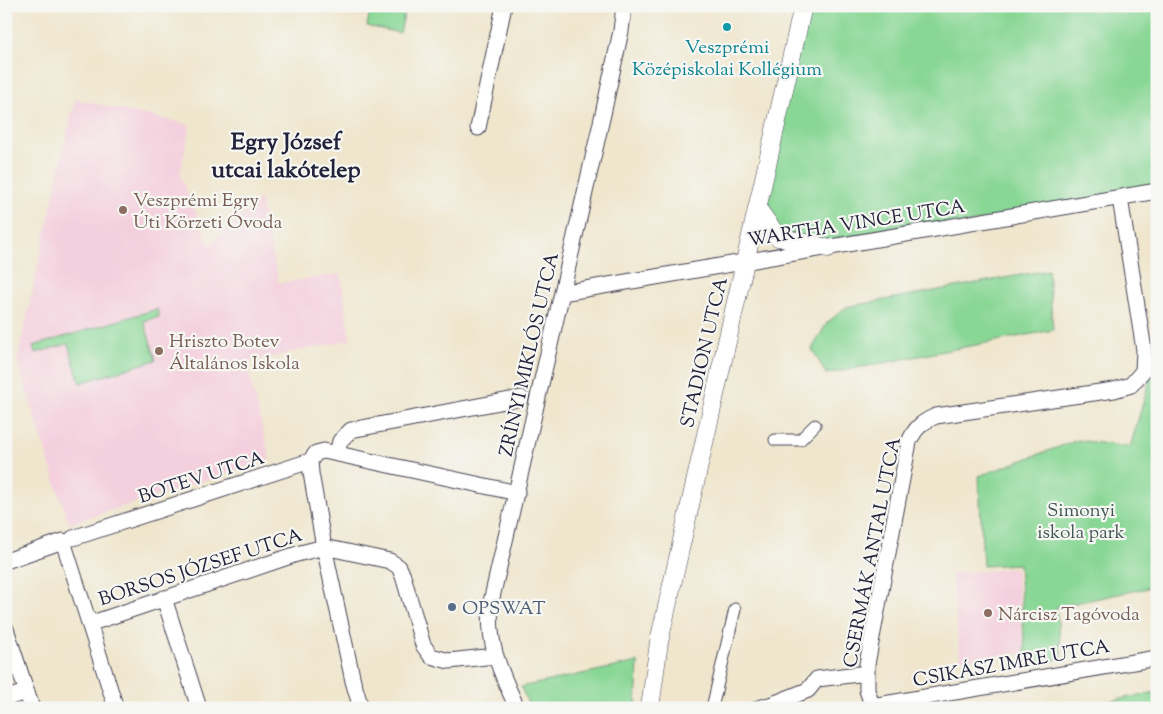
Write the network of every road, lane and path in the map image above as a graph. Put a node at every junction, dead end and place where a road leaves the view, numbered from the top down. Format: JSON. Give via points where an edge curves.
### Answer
{"nodes":[{"id":1,"x":504,"y":6,"type":"edge"},
{"id":2,"x":624,"y":6,"type":"edge"},
{"id":3,"x":803,"y":6,"type":"edge"},
{"id":4,"x":478,"y":128,"type":"dead end"},
{"id":5,"x":1157,"y":191,"type":"edge"},
{"id":6,"x":1120,"y":198,"type":"junction"},
{"id":7,"x":758,"y":208,"type":"junction"},
{"id":8,"x":828,"y":248,"type":"junction"},
{"id":9,"x":746,"y":261,"type":"junction"},
{"id":10,"x":562,"y":293,"type":"junction"},
{"id":11,"x":1150,"y":349,"type":"edge"},
{"id":12,"x":521,"y":398,"type":"dead end"},
{"id":13,"x":815,"y":425,"type":"dead end"},
{"id":14,"x":775,"y":440,"type":"dead end"},
{"id":15,"x":337,"y":454,"type":"junction"},
{"id":16,"x":310,"y":462,"type":"junction"},
{"id":17,"x":517,"y":493,"type":"junction"},
{"id":18,"x":68,"y":539,"type":"junction"},
{"id":19,"x":324,"y":547,"type":"junction"},
{"id":20,"x":6,"y":561,"type":"edge"},
{"id":21,"x":164,"y":598,"type":"junction"},
{"id":22,"x":735,"y":609,"type":"dead end"},
{"id":23,"x":89,"y":624,"type":"junction"},
{"id":24,"x":6,"y":629,"type":"edge"},
{"id":25,"x":495,"y":656,"type":"junction"},
{"id":26,"x":1157,"y":658,"type":"edge"},
{"id":27,"x":867,"y":674,"type":"junction"},
{"id":28,"x":27,"y":692,"type":"junction"},
{"id":29,"x":6,"y":698,"type":"edge"},
{"id":30,"x":873,"y":707,"type":"edge"},
{"id":31,"x":32,"y":708,"type":"edge"},
{"id":32,"x":116,"y":708,"type":"edge"},
{"id":33,"x":199,"y":708,"type":"edge"},
{"id":34,"x":361,"y":708,"type":"edge"},
{"id":35,"x":517,"y":708,"type":"edge"},
{"id":36,"x":650,"y":708,"type":"edge"},
{"id":37,"x":712,"y":708,"type":"edge"},
{"id":38,"x":759,"y":708,"type":"edge"}],
"edges":[{"from":1,"to":4,"type":"street"},
{"from":2,"to":10,"type":"street","name":"ZRÍNYI MIKLÓS UTCA"},
{"from":3,"to":7,"type":"street","name":"STADION UTCA"},
{"from":5,"to":6,"type":"street","name":"WARTHA VINCE UTCA"},
{"from":6,"to":8,"type":"street","name":"WARTHA VINCE UTCA"},
{"from":6,"to":11,"type":"street","name":"CSERMÁK ANTAL UTCA"},
{"from":7,"to":8,"type":"street","via":[[778,237]]},
{"from":7,"to":9,"type":"street","name":"STADION UTCA"},
{"from":8,"to":9,"type":"street","name":"WARTHA VINCE UTCA"},
{"from":9,"to":10,"type":"street","name":"WARTHA VINCE UTCA"},
{"from":9,"to":36,"type":"street","name":"STADION UTCA","via":[[659,642]]},
{"from":10,"to":17,"type":"street","name":"ZRÍNYI MIKLÓS UTCA"},
{"from":11,"to":27,"type":"street","name":"CSERMÁK ANTAL UTCA","via":[[1144,371],[1132,385],[936,416],[922,422],[913,432]]},
{"from":12,"to":15,"type":"street","via":[[351,430],[340,441]]},
{"from":13,"to":14,"type":"street","via":[[800,440]]},
{"from":15,"to":16,"type":"street","name":"BOTEV UTCA","via":[[316,453]]},
{"from":15,"to":17,"type":"street","name":"BOTEV UTCA"},
{"from":16,"to":18,"type":"street","name":"BOTEV UTCA"},
{"from":16,"to":19,"type":"street","name":"BORSOS JÓZSEF UTCA"},
{"from":17,"to":25,"type":"street","name":"ZRÍNYI MIKLÓS UTCA","via":[[491,602]]},
{"from":18,"to":20,"type":"street","name":"BOTEV UTCA"},
{"from":18,"to":23,"type":"street"},
{"from":19,"to":21,"type":"street","name":"BORSOS JÓZSEF UTCA"},
{"from":19,"to":25,"type":"street","name":"BORSOS JÓZSEF UTCA","via":[[390,561],[399,566],[423,645],[431,656],[449,661]]},
{"from":19,"to":34,"type":"street","name":"BORSOS JÓZSEF UTCA","via":[[352,681]]},
{"from":21,"to":23,"type":"street","name":"BORSOS JÓZSEF UTCA"},
{"from":21,"to":33,"type":"street"},
{"from":22,"to":37,"type":"street"},
{"from":23,"to":32,"type":"street"},
{"from":24,"to":28,"type":"street"},
{"from":25,"to":35,"type":"street","name":"ZRÍNYI MIKLÓS UTCA"},
{"from":26,"to":30,"type":"street","name":"CSIKÁSZ IMRE UTCA"},
{"from":27,"to":30,"type":"street","name":"CSERMÁK ANTAL UTCA","via":[[867,690]]},
{"from":27,"to":38,"type":"street","via":[[818,679],[808,690]]},
{"from":28,"to":29,"type":"street"},
{"from":28,"to":31,"type":"street"}]}
